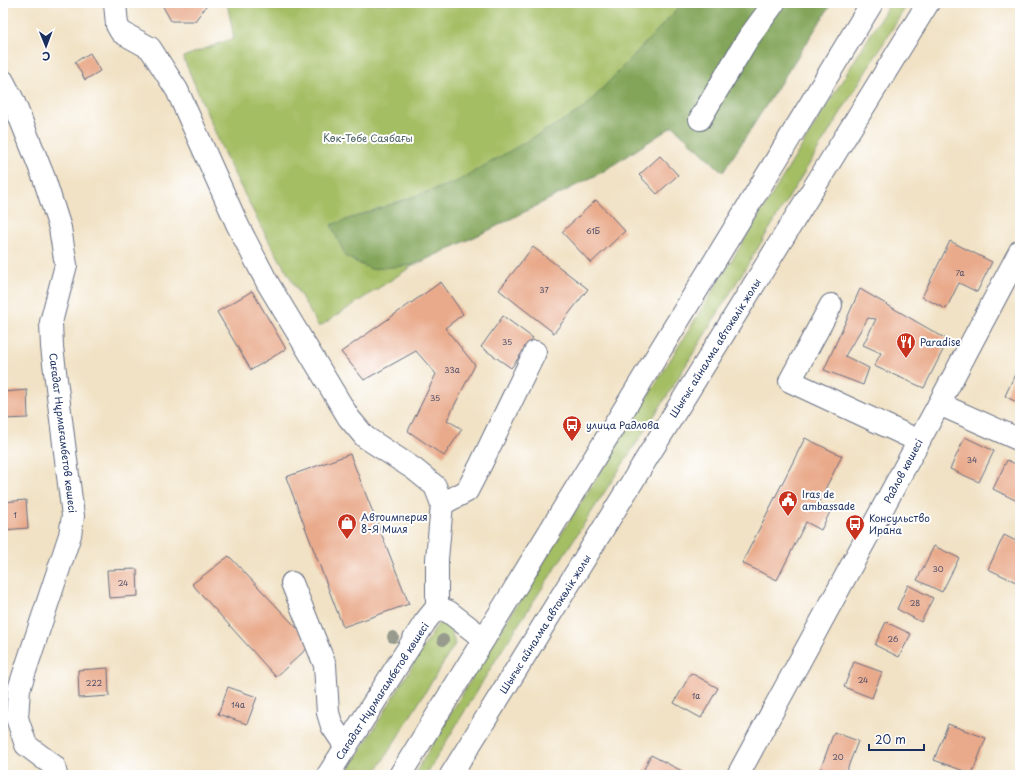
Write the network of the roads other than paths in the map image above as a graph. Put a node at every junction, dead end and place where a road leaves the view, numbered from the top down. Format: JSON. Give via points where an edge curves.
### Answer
{"nodes":[{"id":1,"x":115,"y":3,"type":"edge"},
{"id":2,"x":774,"y":3,"type":"edge"},
{"id":3,"x":872,"y":3,"type":"edge"},
{"id":4,"x":928,"y":3,"type":"edge"},
{"id":5,"x":3,"y":80,"type":"edge"},
{"id":6,"x":700,"y":119,"type":"dead end"},
{"id":7,"x":1020,"y":251,"type":"edge"},
{"id":8,"x":831,"y":305,"type":"dead end"},
{"id":9,"x":535,"y":352,"type":"dead end"},
{"id":10,"x":939,"y":404,"type":"junction"},
{"id":11,"x":1020,"y":440,"type":"edge"},
{"id":12,"x":919,"y":441,"type":"junction"},
{"id":13,"x":442,"y":504,"type":"junction"},
{"id":14,"x":292,"y":583,"type":"dead end"},
{"id":15,"x":437,"y":607,"type":"junction"},
{"id":16,"x":484,"y":639,"type":"junction"},
{"id":17,"x":346,"y":747,"type":"junction"},
{"id":18,"x":465,"y":753,"type":"junction"},
{"id":19,"x":56,"y":775,"type":"edge"},
{"id":20,"x":328,"y":775,"type":"edge"},
{"id":21,"x":400,"y":775,"type":"edge"},
{"id":22,"x":451,"y":775,"type":"edge"},
{"id":23,"x":461,"y":775,"type":"edge"},
{"id":24,"x":738,"y":775,"type":"edge"}],
"edges":[{"from":1,"to":13,"type":"main road","via":[[117,25],[121,32],[150,48],[177,90],[238,226],[267,282],[349,418],[365,437],[414,468],[435,486]]},
{"from":2,"to":6,"type":"main road","via":[[747,40]]},
{"from":3,"to":16,"type":"main road"},
{"from":4,"to":18,"type":"main road","name":"Шығыс айналма автокөлік жолы"},
{"from":5,"to":19,"type":"main road","name":"Сағадат Нұрмағамбетов көшесі","via":[[44,178],[60,228],[66,265],[51,322],[55,378],[73,516],[70,535],[19,689],[17,718],[26,745],[54,766]]},
{"from":7,"to":10,"type":"main road","name":"Радлов көшесі"},
{"from":8,"to":12,"type":"main road","via":[[790,381]]},
{"from":9,"to":13,"type":"main road","via":[[467,491]]},
{"from":10,"to":11,"type":"main road"},
{"from":10,"to":12,"type":"main road","name":"Радлов көшесі"},
{"from":12,"to":24,"type":"main road","name":"Радлов көшесі"},
{"from":13,"to":15,"type":"main road","via":[[437,559]]},
{"from":14,"to":17,"type":"main road","via":[[325,665],[328,714],[332,726]]},
{"from":15,"to":16,"type":"main road","via":[[449,612]]},
{"from":15,"to":17,"type":"main road","name":"Сағадат Нұрмағамбетов көшесі"},
{"from":16,"to":21,"type":"main road"},
{"from":17,"to":20,"type":"main road","name":"Сағадат Нұрмағамбетов көшесі"},
{"from":18,"to":22,"type":"main road","name":"Шығыс айналма автокөлік жолы"},
{"from":18,"to":23,"type":"main road"}]}
